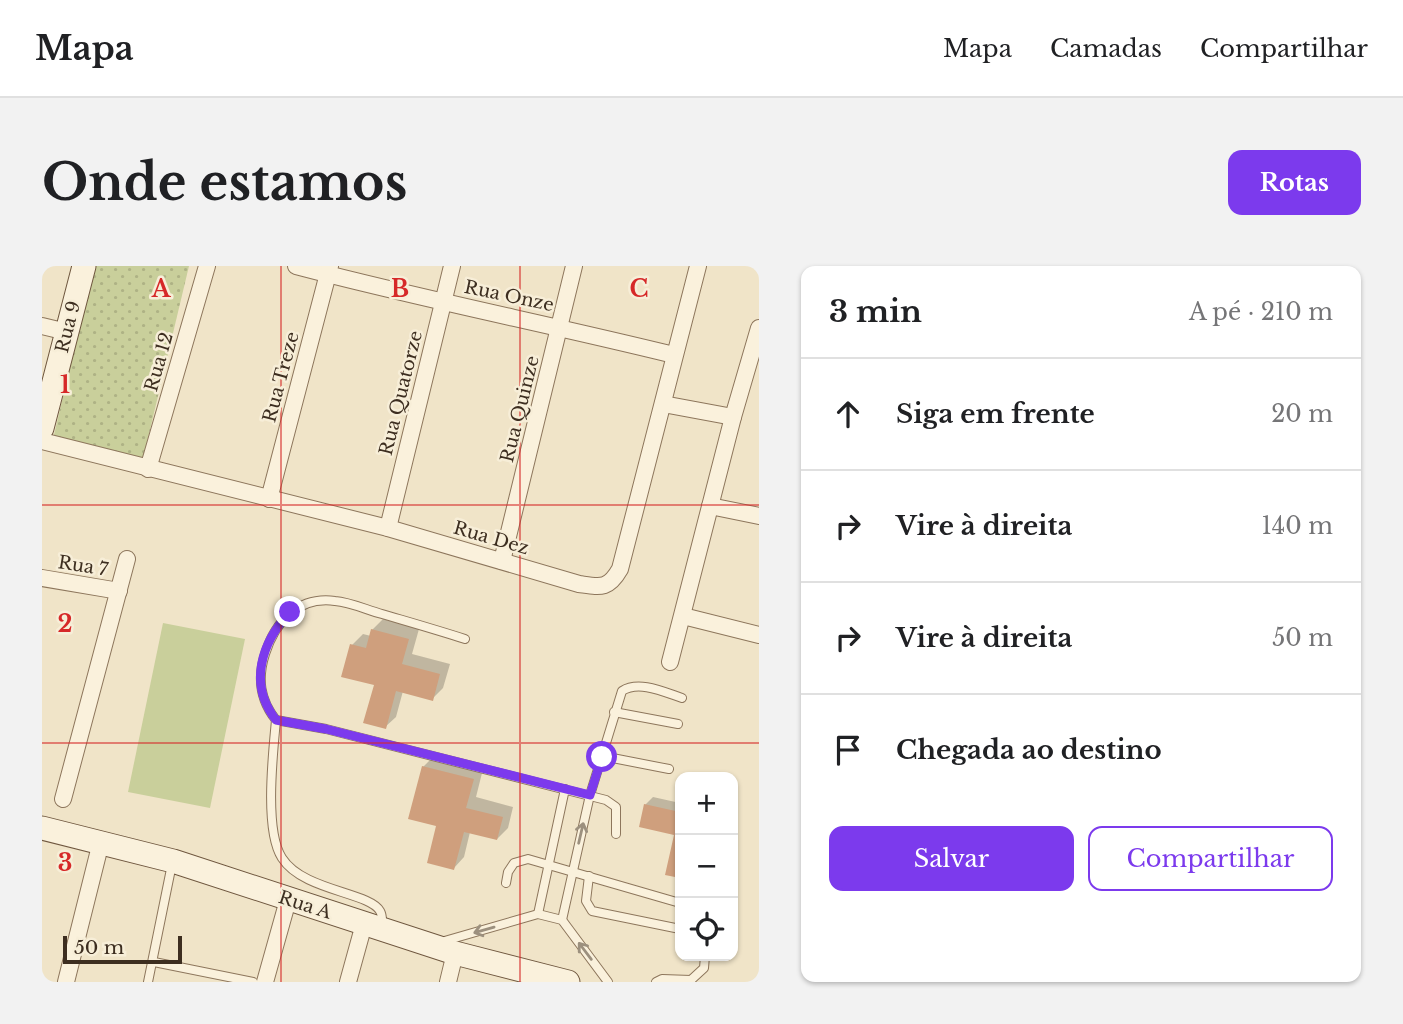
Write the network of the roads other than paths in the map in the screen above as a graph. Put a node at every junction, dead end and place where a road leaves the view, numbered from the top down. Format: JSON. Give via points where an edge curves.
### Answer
{"nodes":[{"id":1,"x":83,"y":266,"type":"edge"},
{"id":2,"x":207,"y":266,"type":"edge"},
{"id":3,"x":296,"y":266,"type":"edge"},
{"id":4,"x":452,"y":266,"type":"edge"},
{"id":5,"x":574,"y":266,"type":"edge"},
{"id":6,"x":698,"y":266,"type":"edge"},
{"id":7,"x":329,"y":270,"type":"edge"},
{"id":8,"x":442,"y":302,"type":"junction"},
{"id":9,"x":42,"y":326,"type":"edge"},
{"id":10,"x":560,"y":327,"type":"junction"},
{"id":11,"x":759,"y":328,"type":"edge"},
{"id":12,"x":67,"y":332,"type":"junction"},
{"id":13,"x":674,"y":355,"type":"junction"},
{"id":14,"x":663,"y":404,"type":"junction"},
{"id":15,"x":733,"y":416,"type":"junction"},
{"id":16,"x":42,"y":428,"type":"edge"},
{"id":17,"x":42,"y":441,"type":"edge"},
{"id":18,"x":149,"y":470,"type":"junction"},
{"id":19,"x":269,"y":499,"type":"junction"},
{"id":20,"x":710,"y":506,"type":"junction"},
{"id":21,"x":759,"y":516,"type":"edge"},
{"id":22,"x":388,"y":528,"type":"junction"},
{"id":23,"x":127,"y":559,"type":"dead end"},
{"id":24,"x":502,"y":561,"type":"junction"},
{"id":25,"x":42,"y":578,"type":"edge"},
{"id":26,"x":118,"y":591,"type":"junction"},
{"id":27,"x":683,"y":616,"type":"junction"},
{"id":28,"x":759,"y":635,"type":"edge"},
{"id":29,"x":465,"y":639,"type":"dead end"},
{"id":30,"x":670,"y":662,"type":"dead end"},
{"id":31,"x":681,"y":698,"type":"dead end"},
{"id":32,"x":614,"y":712,"type":"junction"},
{"id":33,"x":276,"y":720,"type":"junction"},
{"id":34,"x":678,"y":724,"type":"dead end"},
{"id":35,"x":602,"y":757,"type":"junction"},
{"id":36,"x":669,"y":769,"type":"dead end"},
{"id":37,"x":565,"y":789,"type":"junction"},
{"id":38,"x":590,"y":795,"type":"junction"},
{"id":39,"x":63,"y":799,"type":"dead end"},
{"id":40,"x":42,"y":828,"type":"edge"},
{"id":41,"x":616,"y":834,"type":"dead end"},
{"id":42,"x":102,"y":842,"type":"junction"},
{"id":43,"x":173,"y":861,"type":"junction"},
{"id":44,"x":549,"y":864,"type":"junction"},
{"id":45,"x":572,"y":871,"type":"junction"},
{"id":46,"x":589,"y":876,"type":"junction"},
{"id":47,"x":506,"y":883,"type":"dead end"},
{"id":48,"x":288,"y":900,"type":"junction"},
{"id":49,"x":675,"y":902,"type":"edge"},
{"id":50,"x":538,"y":914,"type":"junction"},
{"id":51,"x":562,"y":920,"type":"junction"},
{"id":52,"x":374,"y":927,"type":"junction"},
{"id":53,"x":675,"y":928,"type":"edge"},
{"id":54,"x":430,"y":945,"type":"junction"},
{"id":55,"x":455,"y":953,"type":"junction"},
{"id":56,"x":705,"y":961,"type":"edge"},
{"id":57,"x":154,"y":962,"type":"junction"},
{"id":58,"x":554,"y":980,"type":"edge"},
{"id":59,"x":66,"y":982,"type":"edge"},
{"id":60,"x":148,"y":982,"type":"edge"},
{"id":61,"x":253,"y":982,"type":"edge"},
{"id":62,"x":265,"y":982,"type":"edge"},
{"id":63,"x":348,"y":982,"type":"edge"},
{"id":64,"x":448,"y":982,"type":"edge"},
{"id":65,"x":608,"y":982,"type":"edge"},
{"id":66,"x":656,"y":982,"type":"edge"}],
"edges":[{"from":1,"to":12,"type":"street","name":"Rua 9"},
{"from":2,"to":18,"type":"street","name":"Rua 12"},
{"from":3,"to":7,"type":"street","name":"Rua Onze"},
{"from":4,"to":8,"type":"street","name":"Rua Quatorze"},
{"from":5,"to":10,"type":"street","name":"Rua Quinze"},
{"from":6,"to":13,"type":"street","name":"Rua Dez"},
{"from":7,"to":8,"type":"street","name":"Rua Onze"},
{"from":7,"to":19,"type":"street","name":"Rua Treze"},
{"from":8,"to":10,"type":"street","name":"Rua Onze"},
{"from":8,"to":22,"type":"street","name":"Rua Quatorze"},
{"from":9,"to":12,"type":"street"},
{"from":10,"to":13,"type":"street","name":"Rua Onze"},
{"from":10,"to":24,"type":"street","name":"Rua Quinze"},
{"from":11,"to":15,"type":"street"},
{"from":12,"to":16,"type":"street","name":"Rua 9"},
{"from":13,"to":14,"type":"street","name":"Rua Dez"},
{"from":14,"to":15,"type":"street"},
{"from":14,"to":24,"type":"street","name":"Rua Dez","via":[[620,569],[609,584],[579,584]]},
{"from":15,"to":20,"type":"street"},
{"from":17,"to":18,"type":"street","name":"Rua Dez"},
{"from":18,"to":19,"type":"street","name":"Rua Dez"},
{"from":19,"to":22,"type":"street","name":"Rua Dez"},
{"from":20,"to":21,"type":"street"},
{"from":20,"to":27,"type":"street"},
{"from":22,"to":24,"type":"street","name":"Rua Dez"},
{"from":23,"to":26,"type":"street"},
{"from":25,"to":26,"type":"street","name":"Rua 7"},
{"from":26,"to":39,"type":"street"},
{"from":27,"to":28,"type":"street"},
{"from":27,"to":30,"type":"street"},
{"from":29,"to":33,"type":"lane","via":[[336,601],[305,603],[278,625],[261,666],[265,707]]},
{"from":31,"to":32,"type":"lane","via":[[642,686],[629,687],[622,691]]},
{"from":32,"to":34,"type":"lane"},
{"from":32,"to":35,"type":"lane"},
{"from":33,"to":37,"type":"lane"},
{"from":33,"to":52,"type":"lane","via":[[272,829],[282,859],[317,885],[373,904],[382,914]]},
{"from":35,"to":36,"type":"lane"},
{"from":35,"to":38,"type":"lane"},
{"from":37,"to":38,"type":"lane"},
{"from":37,"to":44,"type":"lane"},
{"from":38,"to":41,"type":"lane","via":[[616,807]]},
{"from":45,"to":38,"type":"lane","one_way":true},
{"from":40,"to":42,"type":"street","name":"Rua A"},
{"from":42,"to":43,"type":"street","name":"Rua A"},
{"from":42,"to":59,"type":"street"},
{"from":43,"to":48,"type":"street","name":"Rua A"},
{"from":43,"to":57,"type":"lane"},
{"from":44,"to":45,"type":"lane"},
{"from":44,"to":47,"type":"lane","via":[[519,860]]},
{"from":44,"to":50,"type":"lane"},
{"from":45,"to":46,"type":"lane"},
{"from":45,"to":51,"type":"lane"},
{"from":46,"to":49,"type":"lane"},
{"from":46,"to":53,"type":"lane","via":[[586,901],[592,911]]},
{"from":48,"to":52,"type":"street","name":"Rua A"},
{"from":48,"to":62,"type":"street"},
{"from":50,"to":51,"type":"lane"},
{"from":50,"to":54,"type":"lane","one_way":true},
{"from":65,"to":51,"type":"lane","one_way":true},
{"from":52,"to":54,"type":"street","name":"Rua A"},
{"from":52,"to":63,"type":"street"},
{"from":54,"to":55,"type":"street","name":"Rua A"},
{"from":55,"to":58,"type":"street","name":"Rua A"},
{"from":55,"to":64,"type":"street"},
{"from":56,"to":66,"type":"lane","via":[[704,968],[691,980]]},
{"from":57,"to":60,"type":"lane"},
{"from":57,"to":61,"type":"lane"}]}
